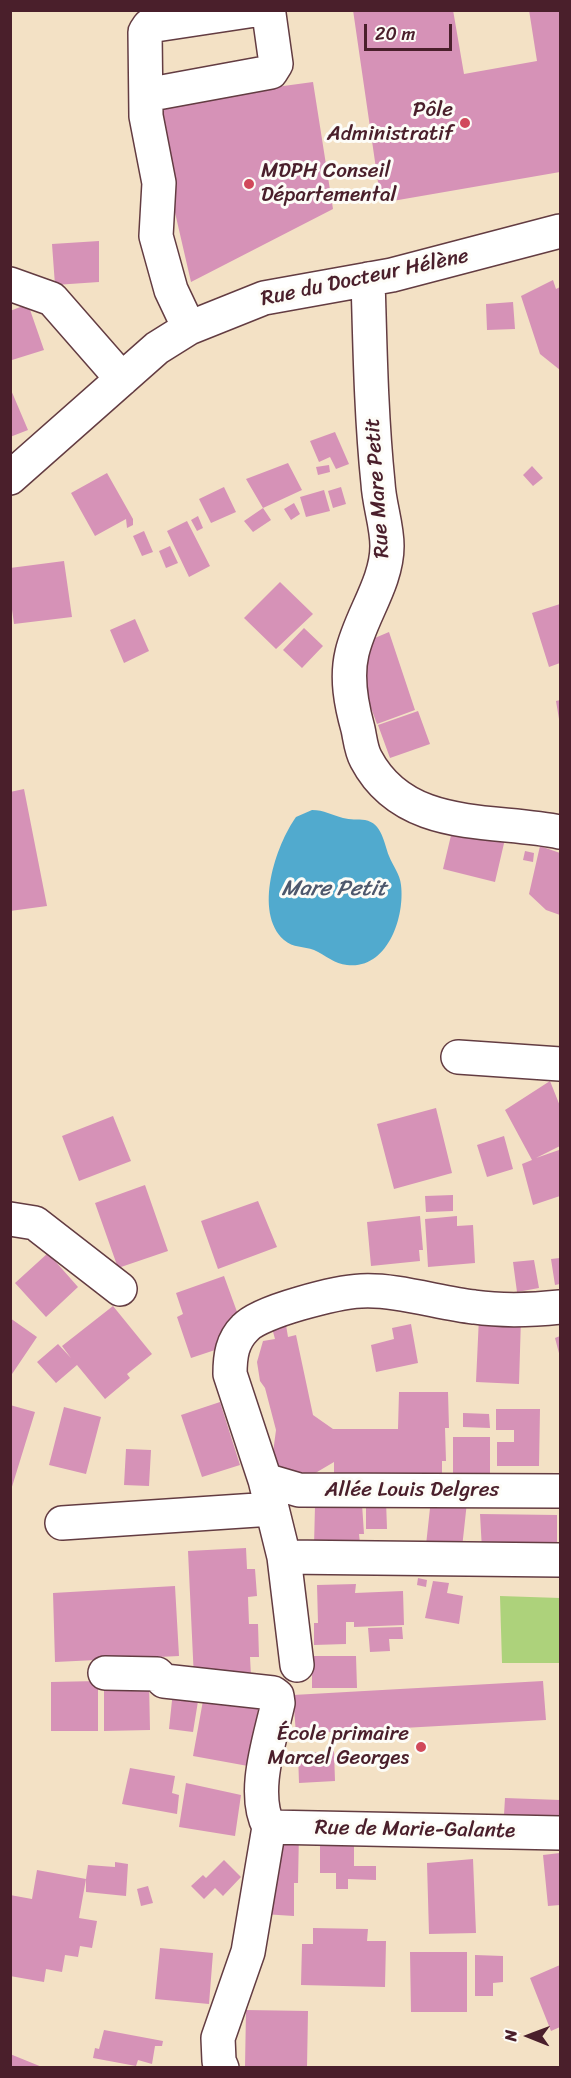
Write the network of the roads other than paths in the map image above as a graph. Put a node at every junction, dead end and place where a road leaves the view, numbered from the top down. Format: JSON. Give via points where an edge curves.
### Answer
{"nodes":[{"id":1,"x":255,"y":10,"type":"edge"},
{"id":2,"x":264,"y":10,"type":"edge"},
{"id":3,"x":146,"y":95,"type":"junction"},
{"id":4,"x":561,"y":231,"type":"edge"},
{"id":5,"x":368,"y":279,"type":"junction"},
{"id":6,"x":10,"y":284,"type":"edge"},
{"id":7,"x":189,"y":328,"type":"junction"},
{"id":8,"x":122,"y":379,"type":"junction"},
{"id":9,"x":11,"y":477,"type":"edge"},
{"id":10,"x":561,"y":832,"type":"edge"},
{"id":11,"x":458,"y":1057,"type":"dead end"},
{"id":12,"x":561,"y":1064,"type":"edge"},
{"id":13,"x":10,"y":1219,"type":"edge"},
{"id":14,"x":120,"y":1289,"type":"dead end"},
{"id":15,"x":561,"y":1307,"type":"edge"},
{"id":16,"x":561,"y":1491,"type":"edge"},
{"id":17,"x":268,"y":1494,"type":"junction"},
{"id":18,"x":62,"y":1523,"type":"dead end"},
{"id":19,"x":284,"y":1557,"type":"junction"},
{"id":20,"x":561,"y":1560,"type":"edge"},
{"id":21,"x":297,"y":1665,"type":"dead end"},
{"id":22,"x":105,"y":1673,"type":"dead end"},
{"id":23,"x":269,"y":1827,"type":"junction"},
{"id":24,"x":561,"y":1833,"type":"edge"},
{"id":25,"x":222,"y":2067,"type":"edge"}],
"edges":[{"from":1,"to":3,"type":"street","via":[[150,26],[146,32]]},
{"from":2,"to":3,"type":"street","via":[[269,15],[276,64],[271,72]]},
{"from":3,"to":7,"type":"street","via":[[146,116],[159,183],[156,236],[171,290]]},
{"from":4,"to":5,"type":"street","name":"Rue du Docteur Hélène"},
{"from":5,"to":7,"type":"street","name":"Rue du Docteur Hélène","via":[[264,298]]},
{"from":5,"to":10,"type":"street","name":"Rue Mare Petit","via":[[378,485],[387,546],[385,568],[362,620],[348,668],[365,758],[381,782],[401,799],[444,817]]},
{"from":6,"to":8,"type":"street","via":[[52,299]]},
{"from":7,"to":8,"type":"street","name":"Rue du Docteur Hélène","via":[[157,348]]},
{"from":8,"to":9,"type":"street","name":"Rue du Docteur Hélène"},
{"from":11,"to":12,"type":"street"},
{"from":13,"to":14,"type":"street","via":[[35,1223]]},
{"from":15,"to":17,"type":"street","via":[[472,1307],[362,1291],[303,1302],[245,1326],[230,1356],[230,1374]]},
{"from":16,"to":17,"type":"street","name":"Allée Louis Delgres","via":[[299,1490]]},
{"from":17,"to":18,"type":"street"},
{"from":17,"to":19,"type":"street"},
{"from":19,"to":20,"type":"street"},
{"from":19,"to":21,"type":"street"},
{"from":22,"to":23,"type":"street","via":[[157,1674],[164,1681],[277,1696],[260,1787],[261,1809]]},
{"from":23,"to":24,"type":"street","name":"Rue de Marie-Galante"},
{"from":23,"to":25,"type":"street","via":[[248,1952],[218,2037]]}]}
